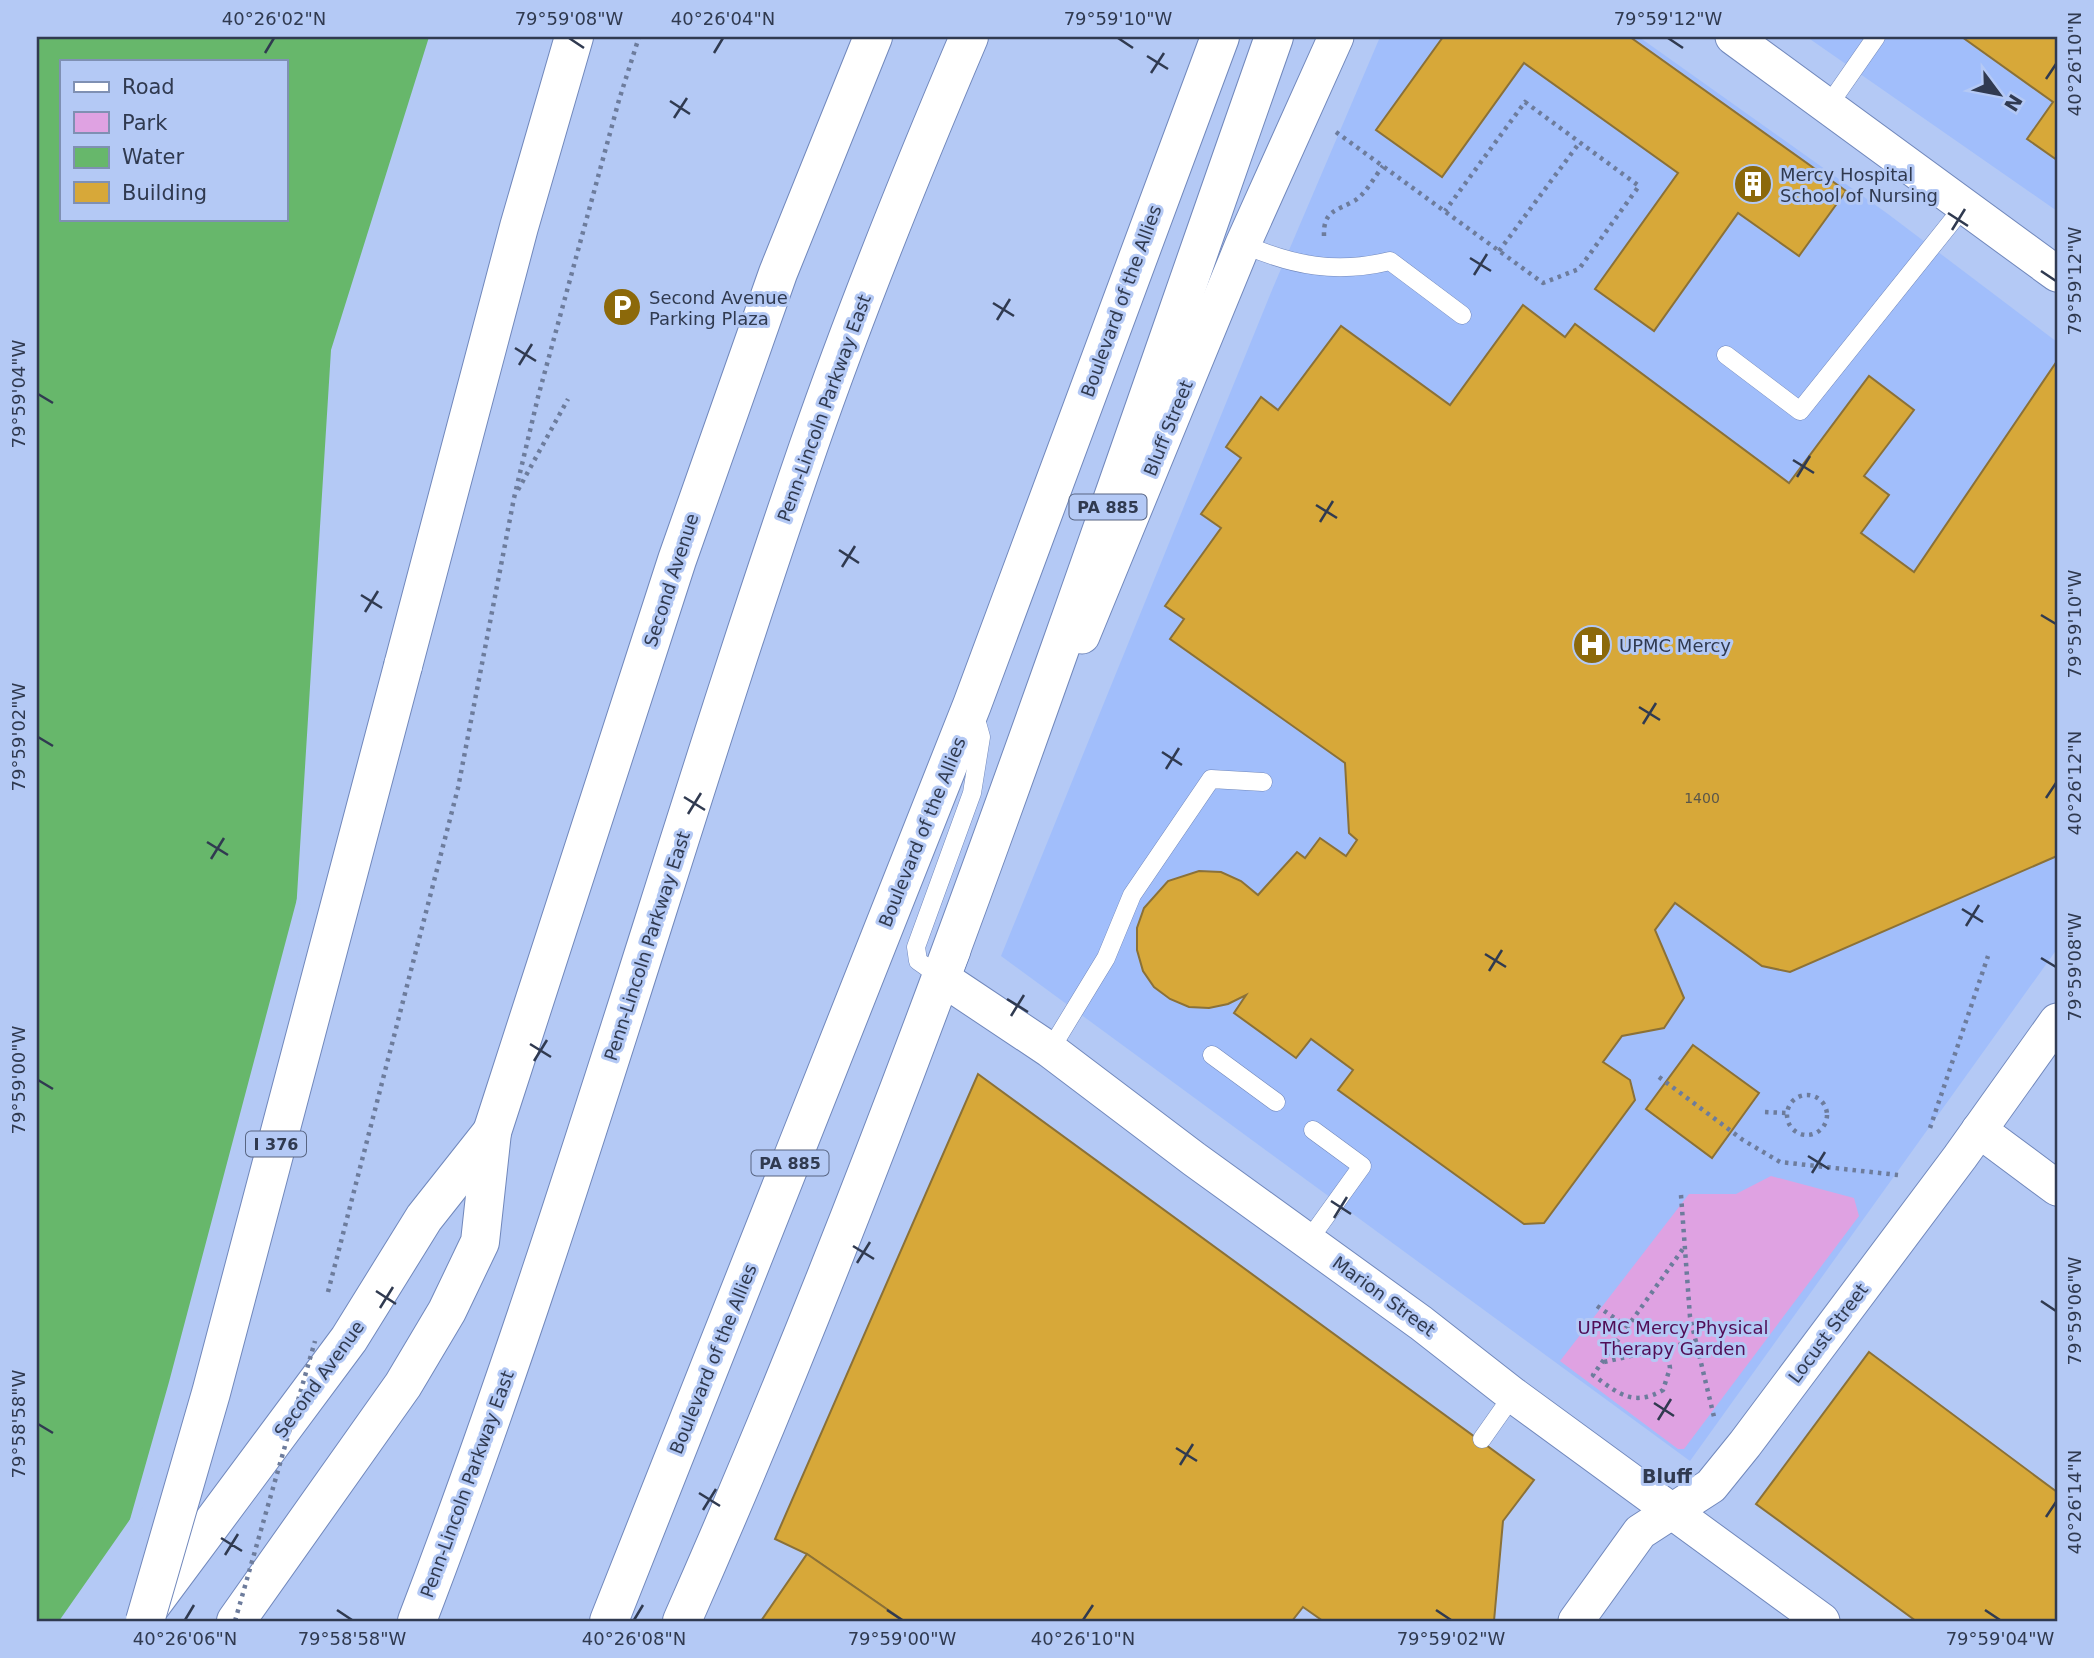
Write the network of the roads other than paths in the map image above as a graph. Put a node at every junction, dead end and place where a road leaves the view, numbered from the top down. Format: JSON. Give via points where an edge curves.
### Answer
{"nodes":[{"id":1,"x":574,"y":37,"type":"edge"},
{"id":2,"x":873,"y":37,"type":"edge"},
{"id":3,"x":969,"y":37,"type":"edge"},
{"id":4,"x":1220,"y":37,"type":"edge"},
{"id":5,"x":1275,"y":37,"type":"edge"},
{"id":6,"x":1336,"y":37,"type":"edge"},
{"id":7,"x":1733,"y":37,"type":"edge"},
{"id":8,"x":1876,"y":37,"type":"edge"},
{"id":9,"x":1828,"y":106,"type":"junction"},
{"id":10,"x":1965,"y":205,"type":"junction"},
{"id":11,"x":1243,"y":244,"type":"junction"},
{"id":12,"x":2057,"y":274,"type":"edge"},
{"id":13,"x":1462,"y":315,"type":"dead end"},
{"id":14,"x":1726,"y":355,"type":"dead end"},
{"id":15,"x":972,"y":705,"type":"junction"},
{"id":16,"x":1263,"y":782,"type":"dead end"},
{"id":17,"x":942,"y":978,"type":"junction"},
{"id":18,"x":2057,"y":1021,"type":"edge"},
{"id":19,"x":1050,"y":1050,"type":"junction"},
{"id":20,"x":1212,"y":1055,"type":"dead end"},
{"id":21,"x":1276,"y":1102,"type":"dead end"},
{"id":22,"x":1313,"y":1129,"type":"dead end"},
{"id":23,"x":1979,"y":1130,"type":"junction"},
{"id":24,"x":492,"y":1132,"type":"junction"},
{"id":25,"x":2057,"y":1188,"type":"edge"},
{"id":26,"x":1308,"y":1241,"type":"junction"},
{"id":27,"x":1513,"y":1395,"type":"junction"},
{"id":28,"x":1482,"y":1439,"type":"dead end"},
{"id":29,"x":1672,"y":1512,"type":"junction"},
{"id":30,"x":138,"y":1621,"type":"edge"},
{"id":31,"x":145,"y":1621,"type":"edge"},
{"id":32,"x":235,"y":1621,"type":"edge"},
{"id":33,"x":416,"y":1621,"type":"edge"},
{"id":34,"x":609,"y":1621,"type":"edge"},
{"id":35,"x":682,"y":1621,"type":"edge"},
{"id":36,"x":1576,"y":1621,"type":"edge"},
{"id":37,"x":1822,"y":1621,"type":"edge"}],
"edges":[{"from":1,"to":31,"type":"main road","number":"I 376","bridge":true,"via":[[519,227],[211,1393]]},
{"from":2,"to":24,"type":"main road","name":"Second Avenue","via":[[727,413]]},
{"from":3,"to":33,"type":"main road","name":"Penn-Lincoln Parkway East","via":[[914,165],[810,442],[580,1158]]},
{"from":4,"to":15,"type":"main road","name":"Boulevard of the Allies","number":"PA 885"},
{"from":5,"to":17,"type":"main road","number":"PA 885"},
{"from":6,"to":11,"type":"street","name":"Bluff Street"},
{"from":7,"to":9,"type":"street"},
{"from":8,"to":9,"type":"lane"},
{"from":9,"to":10,"type":"street"},
{"from":10,"to":12,"type":"street"},
{"from":10,"to":14,"type":"lane","via":[[1800,411]]},
{"from":11,"to":13,"type":"lane","via":[[1276,258],[1334,269],[1390,261]]},
{"from":11,"to":17,"type":"street","name":"Bluff Street"},
{"from":15,"to":17,"type":"lane","via":[[981,737],[972,793],[916,947],[918,961]]},
{"from":15,"to":34,"type":"main road","name":"Boulevard of the Allies","number":"PA 885"},
{"from":16,"to":19,"type":"lane","via":[[1211,779],[1132,895],[1106,958]]},
{"from":17,"to":19,"type":"street","name":"Marion Street"},
{"from":17,"to":35,"type":"main road","number":"PA 885","via":[[831,1269]]},
{"from":18,"to":23,"type":"street","name":"Locust Street"},
{"from":19,"to":26,"type":"street","name":"Marion Street"},
{"from":20,"to":21,"type":"lane"},
{"from":22,"to":26,"type":"lane","via":[[1362,1166]]},
{"from":23,"to":25,"type":"street"},
{"from":23,"to":29,"type":"street","name":"Locust Street","via":[[1737,1454],[1711,1486]]},
{"from":24,"to":30,"type":"main road","name":"Second Avenue","via":[[424,1218],[349,1339]]},
{"from":24,"to":32,"type":"main road","name":"Second Avenue","via":[[480,1242],[447,1311],[378,1424]]},
{"from":26,"to":27,"type":"street","name":"Marion Street"},
{"from":27,"to":28,"type":"lane"},
{"from":27,"to":29,"type":"street","name":"Marion Street"},
{"from":29,"to":36,"type":"street","name":"Locust Street","via":[[1640,1532]]},
{"from":29,"to":37,"type":"street","name":"Marion Street"}]}
